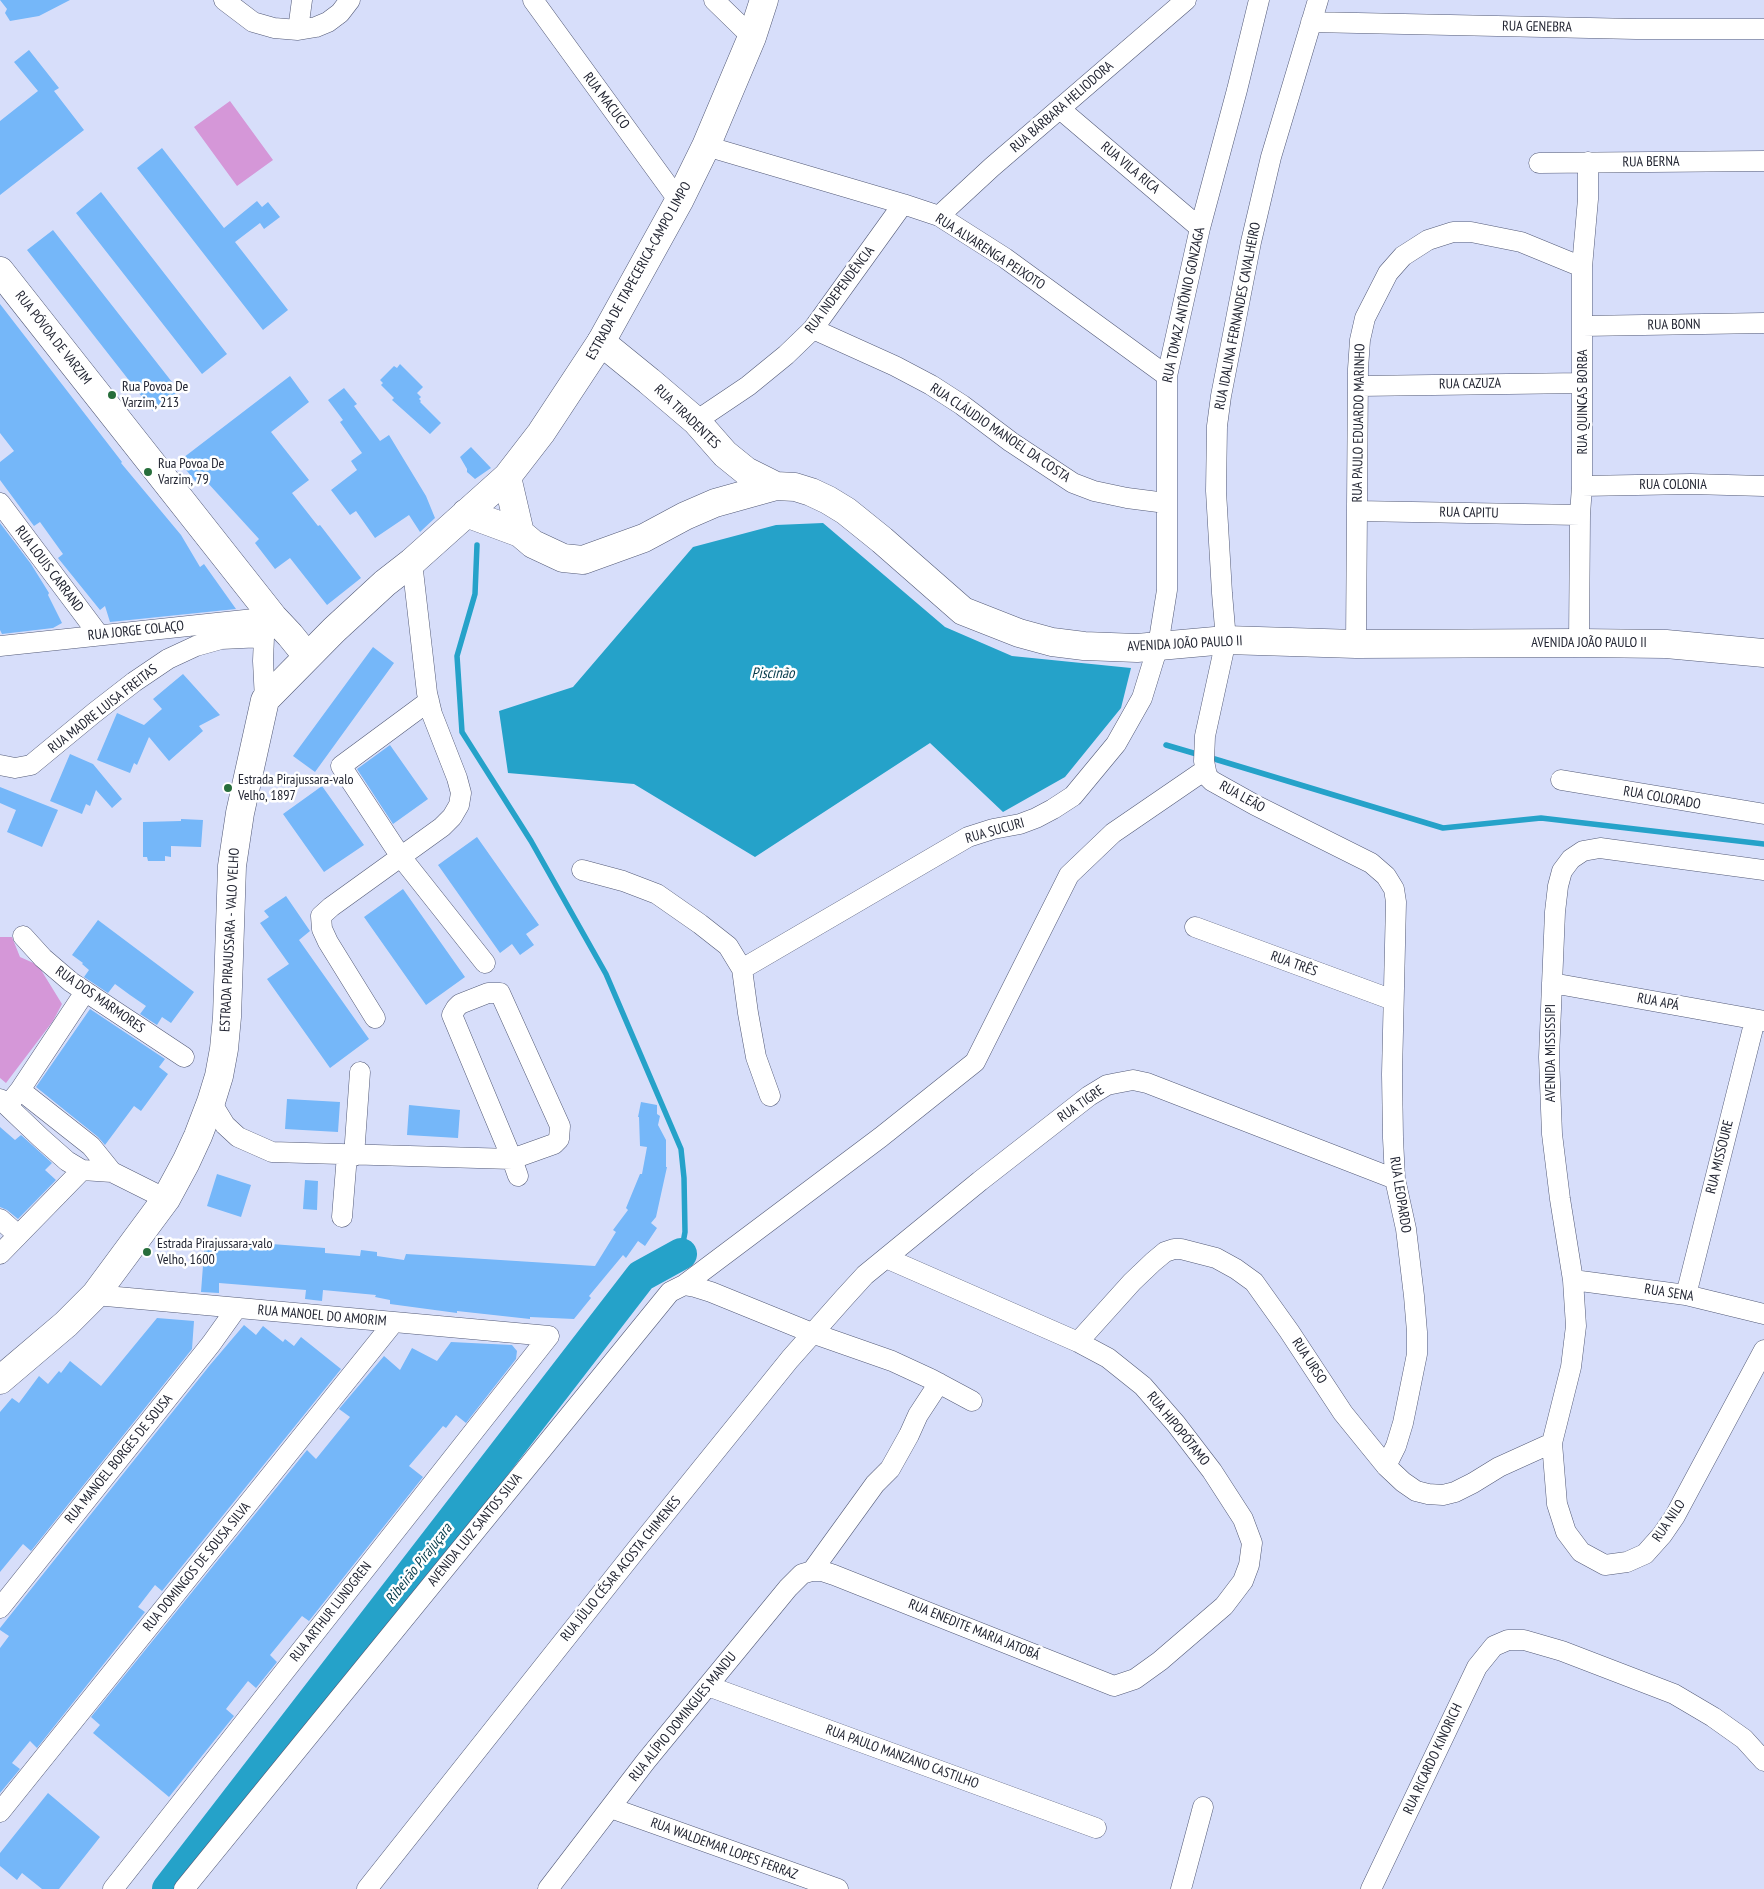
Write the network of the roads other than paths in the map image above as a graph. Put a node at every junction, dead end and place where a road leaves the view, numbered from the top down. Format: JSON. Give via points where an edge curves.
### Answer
{"nodes":[{"id":1,"x":224,"y":0,"type":"edge"},
{"id":2,"x":302,"y":0,"type":"edge"},
{"id":3,"x":350,"y":0,"type":"edge"},
{"id":4,"x":533,"y":0,"type":"edge"},
{"id":5,"x":714,"y":0,"type":"edge"},
{"id":6,"x":764,"y":0,"type":"edge"},
{"id":7,"x":1186,"y":0,"type":"edge"},
{"id":8,"x":1259,"y":0,"type":"edge"},
{"id":9,"x":1318,"y":0,"type":"edge"},
{"id":10,"x":1311,"y":22,"type":"junction"},
{"id":11,"x":1764,"y":29,"type":"edge"},
{"id":12,"x":298,"y":30,"type":"junction"},
{"id":13,"x":752,"y":37,"type":"junction"},
{"id":14,"x":1060,"y":109,"type":"junction"},
{"id":15,"x":706,"y":146,"type":"junction"},
{"id":16,"x":1764,"y":161,"type":"edge"},
{"id":17,"x":1588,"y":162,"type":"junction"},
{"id":18,"x":1539,"y":163,"type":"dead end"},
{"id":19,"x":679,"y":201,"type":"junction"},
{"id":20,"x":903,"y":204,"type":"junction"},
{"id":21,"x":939,"y":216,"type":"junction"},
{"id":22,"x":1200,"y":228,"type":"junction"},
{"id":23,"x":1582,"y":267,"type":"junction"},
{"id":24,"x":0,"y":271,"type":"edge"},
{"id":25,"x":1764,"y":323,"type":"edge"},
{"id":26,"x":1583,"y":326,"type":"junction"},
{"id":27,"x":813,"y":329,"type":"junction"},
{"id":28,"x":601,"y":342,"type":"junction"},
{"id":29,"x":1167,"y":376,"type":"junction"},
{"id":30,"x":1582,"y":383,"type":"junction"},
{"id":31,"x":1359,"y":386,"type":"junction"},
{"id":32,"x":696,"y":421,"type":"junction"},
{"id":33,"x":733,"y":460,"type":"junction"},
{"id":34,"x":507,"y":477,"type":"junction"},
{"id":35,"x":776,"y":486,"type":"junction"},
{"id":36,"x":1582,"y":486,"type":"junction"},
{"id":37,"x":1764,"y":486,"type":"edge"},
{"id":38,"x":0,"y":503,"type":"edge"},
{"id":39,"x":715,"y":503,"type":"junction"},
{"id":40,"x":1166,"y":503,"type":"junction"},
{"id":41,"x":1357,"y":511,"type":"junction"},
{"id":42,"x":466,"y":513,"type":"junction"},
{"id":43,"x":1580,"y":515,"type":"junction"},
{"id":44,"x":520,"y":533,"type":"junction"},
{"id":45,"x":412,"y":562,"type":"junction"},
{"id":46,"x":268,"y":627,"type":"junction"},
{"id":47,"x":99,"y":635,"type":"junction"},
{"id":48,"x":1218,"y":640,"type":"junction"},
{"id":49,"x":1579,"y":643,"type":"junction"},
{"id":50,"x":1356,"y":644,"type":"junction"},
{"id":51,"x":0,"y":646,"type":"edge"},
{"id":52,"x":1166,"y":646,"type":"junction"},
{"id":53,"x":1764,"y":653,"type":"edge"},
{"id":54,"x":307,"y":656,"type":"junction"},
{"id":55,"x":265,"y":700,"type":"junction"},
{"id":56,"x":429,"y":701,"type":"junction"},
{"id":57,"x":0,"y":765,"type":"edge"},
{"id":58,"x":1205,"y":770,"type":"junction"},
{"id":59,"x":1561,"y":780,"type":"dead end"},
{"id":60,"x":1764,"y":814,"type":"edge"},
{"id":61,"x":401,"y":857,"type":"junction"},
{"id":62,"x":582,"y":870,"type":"dead end"},
{"id":63,"x":1764,"y":870,"type":"edge"},
{"id":64,"x":1394,"y":889,"type":"joint"},
{"id":65,"x":1195,"y":927,"type":"dead end"},
{"id":66,"x":23,"y":936,"type":"dead end"},
{"id":67,"x":485,"y":963,"type":"dead end"},
{"id":68,"x":742,"y":969,"type":"junction"},
{"id":69,"x":1552,"y":983,"type":"junction"},
{"id":70,"x":85,"y":992,"type":"junction"},
{"id":71,"x":1393,"y":1000,"type":"junction"},
{"id":72,"x":375,"y":1018,"type":"dead end"},
{"id":73,"x":1759,"y":1021,"type":"edge"},
{"id":74,"x":184,"y":1057,"type":"dead end"},
{"id":75,"x":360,"y":1072,"type":"dead end"},
{"id":76,"x":20,"y":1090,"type":"junction"},
{"id":77,"x":770,"y":1096,"type":"dead end"},
{"id":78,"x":3,"y":1102,"type":"edge"},
{"id":79,"x":211,"y":1102,"type":"junction"},
{"id":80,"x":350,"y":1156,"type":"junction"},
{"id":81,"x":515,"y":1168,"type":"junction"},
{"id":82,"x":82,"y":1170,"type":"junction"},
{"id":83,"x":112,"y":1172,"type":"junction"},
{"id":84,"x":1395,"y":1179,"type":"junction"},
{"id":85,"x":166,"y":1199,"type":"junction"},
{"id":86,"x":342,"y":1217,"type":"dead end"},
{"id":87,"x":0,"y":1219,"type":"edge"},
{"id":88,"x":18,"y":1235,"type":"junction"},
{"id":89,"x":0,"y":1254,"type":"edge"},
{"id":90,"x":886,"y":1258,"type":"junction"},
{"id":91,"x":1573,"y":1280,"type":"junction"},
{"id":92,"x":684,"y":1285,"type":"junction"},
{"id":93,"x":95,"y":1295,"type":"junction"},
{"id":94,"x":1686,"y":1295,"type":"junction"},
{"id":95,"x":236,"y":1309,"type":"junction"},
{"id":96,"x":1764,"y":1314,"type":"edge"},
{"id":97,"x":394,"y":1322,"type":"junction"},
{"id":98,"x":812,"y":1333,"type":"junction"},
{"id":99,"x":550,"y":1336,"type":"joint"},
{"id":100,"x":1078,"y":1342,"type":"junction"},
{"id":101,"x":1764,"y":1350,"type":"edge"},
{"id":102,"x":0,"y":1380,"type":"edge"},
{"id":103,"x":939,"y":1383,"type":"junction"},
{"id":104,"x":972,"y":1402,"type":"dead end"},
{"id":105,"x":1552,"y":1443,"type":"junction"},
{"id":106,"x":1386,"y":1466,"type":"junction"},
{"id":107,"x":812,"y":1571,"type":"junction"},
{"id":108,"x":0,"y":1608,"type":"edge"},
{"id":109,"x":708,"y":1686,"type":"junction"},
{"id":110,"x":1114,"y":1686,"type":"joint"},
{"id":111,"x":1764,"y":1761,"type":"edge"},
{"id":112,"x":1203,"y":1807,"type":"dead end"},
{"id":113,"x":611,"y":1808,"type":"junction"},
{"id":114,"x":0,"y":1812,"type":"edge"},
{"id":115,"x":1096,"y":1828,"type":"dead end"},
{"id":116,"x":113,"y":1889,"type":"edge"},
{"id":117,"x":184,"y":1889,"type":"edge"},
{"id":118,"x":367,"y":1889,"type":"edge"},
{"id":119,"x":548,"y":1889,"type":"edge"},
{"id":120,"x":838,"y":1889,"type":"edge"},
{"id":121,"x":1181,"y":1889,"type":"edge"},
{"id":122,"x":1371,"y":1889,"type":"edge"}],
"edges":[{"from":1,"to":12,"type":"street","via":[[253,22]]},
{"from":2,"to":12,"type":"street"},
{"from":3,"to":12,"type":"street","via":[[328,22]]},
{"from":4,"to":19,"type":"street","name":"RUA MACUCO"},
{"from":5,"to":13,"type":"street"},
{"from":6,"to":13,"type":"main road","name":"ESTRADA DE ITAPECERICA-CAMPO LIMPO"},
{"from":7,"to":14,"type":"street","name":"RUA BÁRBARA HELIODORA"},
{"from":8,"to":22,"type":"street","name":"RUA TOMAZ ANTÔNIO GONZAGA"},
{"from":9,"to":10,"type":"street","name":"RUA IDALINA FERNANDES CAVALHEIRO"},
{"from":10,"to":11,"type":"street","name":"RUA GENEBRA"},
{"from":10,"to":48,"type":"street","name":"RUA IDALINA FERNANDES CAVALHEIRO","via":[[1269,166],[1221,396],[1216,491],[1222,593]]},
{"from":13,"to":15,"type":"main road","name":"ESTRADA DE ITAPECERICA-CAMPO LIMPO"},
{"from":14,"to":21,"type":"street","name":"RUA BÁRBARA HELIODORA"},
{"from":14,"to":22,"type":"street","name":"RUA VILA RICA"},
{"from":15,"to":19,"type":"main road","name":"ESTRADA DE ITAPECERICA-CAMPO LIMPO"},
{"from":15,"to":20,"type":"street","name":"RUA ALVARENGA PEIXOTO"},
{"from":16,"to":17,"type":"street","name":"RUA BERNA"},
{"from":17,"to":18,"type":"street","name":"RUA BERNA"},
{"from":17,"to":23,"type":"street","name":"RUA QUINCAS BORBA"},
{"from":19,"to":28,"type":"main road","name":"ESTRADA DE ITAPECERICA-CAMPO LIMPO"},
{"from":20,"to":21,"type":"street","name":"RUA ALVARENGA PEIXOTO"},
{"from":20,"to":27,"type":"street","name":"RUA INDEPENDÊNCIA"},
{"from":21,"to":29,"type":"street","name":"RUA ALVARENGA PEIXOTO","via":[[1005,258]]},
{"from":22,"to":29,"type":"street","name":"RUA TOMAZ ANTÔNIO GONZAGA"},
{"from":23,"to":26,"type":"street","name":"RUA QUINCAS BORBA"},
{"from":23,"to":31,"type":"street","name":"RUA PAULO EDUARDO MARINHO","via":[[1521,242],[1492,235],[1453,232],[1428,240],[1403,256],[1388,273],[1371,304],[1360,340]]},
{"from":24,"to":46,"type":"main road","name":"RUA PÓVOA DE VARZIM"},
{"from":25,"to":26,"type":"street","name":"RUA BONN"},
{"from":26,"to":30,"type":"street","name":"RUA QUINCAS BORBA"},
{"from":27,"to":32,"type":"street","name":"RUA INDEPENDÊNCIA","via":[[748,386]]},
{"from":27,"to":40,"type":"street","name":"RUA CLÁUDIO MANOEL DA COSTA","via":[[931,385],[1073,483],[1127,498]]},
{"from":28,"to":32,"type":"main road","name":"RUA TIRADENTES"},
{"from":28,"to":34,"type":"main road","name":"ESTRADA DE ITAPECERICA-CAMPO LIMPO","via":[[541,433]]},
{"from":29,"to":40,"type":"street","name":"RUA TOMAZ ANTÔNIO GONZAGA"},
{"from":30,"to":31,"type":"street","name":"RUA CAZUZA"},
{"from":30,"to":36,"type":"street","name":"RUA QUINCAS BORBA"},
{"from":31,"to":41,"type":"street","name":"RUA PAULO EDUARDO MARINHO"},
{"from":32,"to":33,"type":"main road","name":"RUA TIRADENTES"},
{"from":33,"to":35,"type":"main road","name":"RUA TIRADENTES","via":[[746,471]]},
{"from":33,"to":39,"type":"main road","via":[[723,493]]},
{"from":34,"to":42,"type":"main road","name":"ESTRADA DE ITAPECERICA-CAMPO LIMPO"},
{"from":34,"to":44,"type":"main road"},
{"from":35,"to":39,"type":"main road","name":"AVENIDA JOÃO PAULO II"},
{"from":35,"to":52,"type":"main road","name":"AVENIDA JOÃO PAULO II","via":[[810,492],[846,511],[963,611],[1052,642],[1114,648]]},
{"from":36,"to":37,"type":"street","name":"RUA COLONIA"},
{"from":36,"to":43,"type":"street","name":"RUA QUINCAS BORBA"},
{"from":38,"to":47,"type":"street","name":"RUA LOUIS CARRAND"},
{"from":39,"to":44,"type":"main road","name":"AVENIDA JOÃO PAULO II","via":[[644,538],[583,560],[563,558],[533,544]]},
{"from":40,"to":52,"type":"street","name":"RUA TOMAZ ANTÔNIO GONZAGA"},
{"from":41,"to":43,"type":"street","name":"RUA CAPITU"},
{"from":41,"to":50,"type":"street","name":"RUA PAULO EDUARDO MARINHO"},
{"from":42,"to":44,"type":"main road","name":"AVENIDA JOÃO PAULO II"},
{"from":42,"to":45,"type":"main road"},
{"from":43,"to":49,"type":"street","name":"RUA QUINCAS BORBA"},
{"from":45,"to":54,"type":"main road"},
{"from":45,"to":56,"type":"street"},
{"from":46,"to":47,"type":"street","name":"RUA JORGE COLAÇO"},
{"from":46,"to":54,"type":"main road","name":"RUA PÓVOA DE VARZIM","via":[[290,635]]},
{"from":46,"to":55,"type":"street","via":[[263,661]]},
{"from":46,"to":57,"type":"street","name":"RUA MADRE LUISA FREITAS","via":[[196,646],[168,659],[134,682],[31,765],[14,768]]},
{"from":47,"to":51,"type":"street","name":"RUA JORGE COLAÇO"},
{"from":48,"to":50,"type":"main road","name":"AVENIDA JOÃO PAULO II"},
{"from":48,"to":52,"type":"main road","name":"AVENIDA JOÃO PAULO II"},
{"from":48,"to":58,"type":"street","via":[[1205,736]]},
{"from":49,"to":50,"type":"main road","name":"AVENIDA JOÃO PAULO II"},
{"from":49,"to":53,"type":"main road","name":"AVENIDA JOÃO PAULO II","via":[[1666,644]]},
{"from":52,"to":68,"type":"street","name":"RUA SUCURI","via":[[1116,744],[1073,796],[1036,818],[968,837]]},
{"from":54,"to":55,"type":"main road"},
{"from":55,"to":79,"type":"main road","name":"ESTRADA PIRAJUSSARA - VALO VELHO","via":[[232,866],[227,1017],[219,1076]]},
{"from":56,"to":61,"type":"street","via":[[439,735],[458,778],[459,805],[442,827]]},
{"from":56,"to":61,"type":"street","via":[[341,766]]},
{"from":58,"to":64,"type":"street","name":"RUA LEÃO","via":[[1212,781],[1254,805],[1371,863],[1386,876]]},
{"from":58,"to":92,"type":"street","name":"AVENIDA LUIZ SANTOS SILVA","via":[[1113,833],[1070,875],[975,1062]]},
{"from":59,"to":60,"type":"street","name":"RUA COLORADO"},
{"from":61,"to":67,"type":"street"},
{"from":61,"to":72,"type":"street","via":[[331,907],[321,916],[320,922],[328,942]]},
{"from":62,"to":68,"type":"street","via":[[657,894],[728,946]]},
{"from":63,"to":69,"type":"street","name":"AVENIDA MISSISSIPI","via":[[1600,848],[1583,851],[1562,871],[1558,886]]},
{"from":64,"to":71,"type":"street","name":"RUA LEOPARDO"},
{"from":65,"to":71,"type":"street","name":"RUA TRÊS"},
{"from":66,"to":70,"type":"street","name":"RUA DOS MARMORES","via":[[59,973]]},
{"from":68,"to":77,"type":"street","via":[[756,1057]]},
{"from":69,"to":73,"type":"street","name":"RUA APÁ"},
{"from":69,"to":91,"type":"street","name":"AVENIDA MISSISSIPI","via":[[1549,1057],[1552,1134]]},
{"from":70,"to":74,"type":"street","name":"RUA DOS MARMORES"},
{"from":70,"to":76,"type":"street"},
{"from":71,"to":84,"type":"street","name":"RUA LEOPARDO"},
{"from":73,"to":94,"type":"street","name":"RUA MISSOURE"},
{"from":75,"to":80,"type":"street"},
{"from":76,"to":78,"type":"street"},
{"from":76,"to":83,"type":"street","via":[[91,1146]]},
{"from":78,"to":82,"type":"street"},
{"from":79,"to":80,"type":"street","via":[[224,1125],[238,1137],[272,1152]]},
{"from":79,"to":85,"type":"main road","name":"ESTRADA PIRAJUSSARA - VALO VELHO","via":[[186,1162]]},
{"from":80,"to":81,"type":"street"},
{"from":80,"to":86,"type":"street"},
{"from":81,"to":81,"type":"street","via":[[554,1144],[559,1139],[560,1126],[500,993],[488,993],[460,1004],[452,1016]]},
{"from":82,"to":83,"type":"street"},
{"from":82,"to":88,"type":"street"},
{"from":83,"to":85,"type":"street"},
{"from":84,"to":90,"type":"street","name":"RUA TIGRE","via":[[1147,1083],[1133,1080],[1118,1082],[1089,1096]]},
{"from":84,"to":106,"type":"street","name":"RUA LEOPARDO","via":[[1406,1229],[1417,1354],[1403,1423]]},
{"from":85,"to":93,"type":"main road","name":"ESTRADA PIRAJUSSARA - VALO VELHO"},
{"from":87,"to":88,"type":"street"},
{"from":88,"to":89,"type":"street"},
{"from":90,"to":98,"type":"street","name":"RUA JÚLIO CÉSAR ACOSTA CHIMENES","via":[[865,1275]]},
{"from":90,"to":100,"type":"street","name":"RUA HIPOPÓTAMO"},
{"from":91,"to":94,"type":"street","name":"RUA SENA"},
{"from":91,"to":105,"type":"street","name":"AVENIDA MISSISSIPI","via":[[1576,1326],[1571,1368]]},
{"from":92,"to":98,"type":"street","via":[[711,1292]]},
{"from":92,"to":117,"type":"street","name":"AVENIDA LUIZ SANTOS SILVA","via":[[663,1298]]},
{"from":93,"to":95,"type":"street","name":"RUA MANOEL DO AMORIM"},
{"from":93,"to":102,"type":"main road","name":"ESTRADA PIRAJUSSARA - VALO VELHO"},
{"from":94,"to":96,"type":"street","name":"RUA SENA"},
{"from":95,"to":97,"type":"street","name":"RUA MANOEL DO AMORIM"},
{"from":95,"to":108,"type":"street","name":"RUA MANOEL BORGES DE SOUSA"},
{"from":97,"to":99,"type":"street","name":"RUA MANOEL DO AMORIM"},
{"from":97,"to":114,"type":"street","name":"RUA DOMINGOS DE SOUSA SILVA"},
{"from":98,"to":103,"type":"street","via":[[892,1361]]},
{"from":98,"to":118,"type":"street","name":"RUA JÚLIO CÉSAR ACOSTA CHIMENES"},
{"from":99,"to":116,"type":"street","name":"RUA ARTHUR LUNDGREN"},
{"from":100,"to":106,"type":"street","name":"RUA URSO","via":[[1132,1282],[1165,1252],[1181,1249],[1216,1258],[1254,1282],[1343,1413]]},
{"from":100,"to":110,"type":"street","name":"RUA HIPOPÓTAMO","via":[[1108,1358],[1148,1392],[1212,1471],[1243,1519],[1252,1543],[1250,1565],[1243,1581],[1224,1606],[1160,1661],[1135,1679]]},
{"from":101,"to":105,"type":"street","name":"RUA NILO","via":[[1675,1516],[1645,1554],[1628,1562],[1605,1565],[1581,1552],[1566,1532],[1557,1504]]},
{"from":103,"to":104,"type":"street"},
{"from":103,"to":107,"type":"street","via":[[890,1469],[875,1484]]},
{"from":105,"to":106,"type":"street","name":"RUA URSO","via":[[1443,1495],[1416,1491]]},
{"from":107,"to":109,"type":"street","name":"RUA ALÍPIO DOMINGUES MANDU","via":[[802,1574],[788,1588]]},
{"from":107,"to":110,"type":"street","name":"RUA ENEDITE MARIA JATOBÁ","via":[[834,1575]]},
{"from":109,"to":113,"type":"street","name":"RUA ALÍPIO DOMINGUES MANDU"},
{"from":109,"to":115,"type":"street","name":"RUA PAULO MANZANO CASTILHO"},
{"from":111,"to":122,"type":"street","name":"RUA RICARDO KINORICH","via":[[1744,1739],[1674,1694],[1562,1651],[1524,1640],[1508,1640],[1494,1646],[1477,1667]]},
{"from":112,"to":121,"type":"street"},
{"from":113,"to":119,"type":"street","name":"RUA ALÍPIO DOMINGUES MANDU"},
{"from":113,"to":120,"type":"street","name":"RUA WALDEMAR LOPES FERRAZ"}]}
